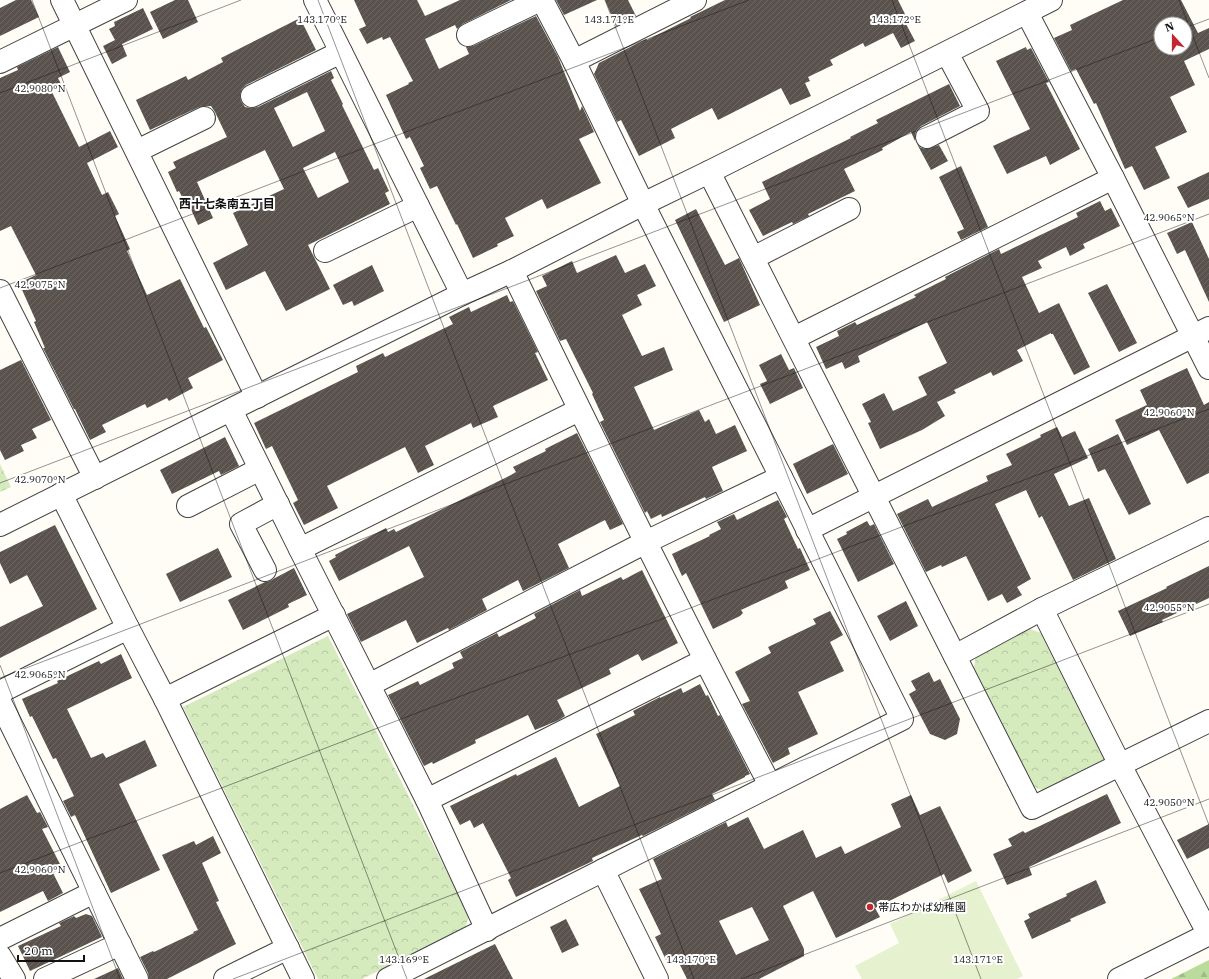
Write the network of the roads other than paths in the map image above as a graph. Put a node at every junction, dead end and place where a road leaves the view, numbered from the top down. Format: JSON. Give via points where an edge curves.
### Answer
{"nodes":[{"id":1,"x":62,"y":0,"type":"edge"},
{"id":2,"x":126,"y":0,"type":"edge"},
{"id":3,"x":315,"y":0,"type":"edge"},
{"id":4,"x":541,"y":0,"type":"edge"},
{"id":5,"x":695,"y":0,"type":"edge"},
{"id":6,"x":1051,"y":0,"type":"edge"},
{"id":7,"x":1026,"y":13,"type":"junction"},
{"id":8,"x":75,"y":26,"type":"junction"},
{"id":9,"x":468,"y":35,"type":"dead end"},
{"id":10,"x":341,"y":52,"type":"junction"},
{"id":11,"x":947,"y":53,"type":"junction"},
{"id":12,"x":574,"y":61,"type":"junction"},
{"id":13,"x":0,"y":62,"type":"edge"},
{"id":14,"x":252,"y":96,"type":"dead end"},
{"id":15,"x":204,"y":118,"type":"dead end"},
{"id":16,"x":927,"y":137,"type":"dead end"},
{"id":17,"x":136,"y":151,"type":"junction"},
{"id":18,"x":709,"y":172,"type":"junction"},
{"id":19,"x":1114,"y":178,"type":"junction"},
{"id":20,"x":643,"y":204,"type":"junction"},
{"id":21,"x":418,"y":206,"type":"junction"},
{"id":22,"x":849,"y":209,"type":"dead end"},
{"id":23,"x":325,"y":251,"type":"dead end"},
{"id":24,"x":753,"y":258,"type":"junction"},
{"id":25,"x":512,"y":271,"type":"junction"},
{"id":26,"x":462,"y":294,"type":"junction"},
{"id":27,"x":2,"y":303,"type":"edge"},
{"id":28,"x":1201,"y":332,"type":"edge"},
{"id":29,"x":794,"y":338,"type":"junction"},
{"id":30,"x":1209,"y":368,"type":"edge"},
{"id":31,"x":257,"y":397,"type":"junction"},
{"id":32,"x":231,"y":410,"type":"junction"},
{"id":33,"x":579,"y":410,"type":"junction"},
{"id":34,"x":260,"y":470,"type":"junction"},
{"id":35,"x":781,"y":477,"type":"junction"},
{"id":36,"x":95,"y":478,"type":"junction"},
{"id":37,"x":61,"y":494,"type":"junction"},
{"id":38,"x":875,"y":497,"type":"junction"},
{"id":39,"x":278,"y":504,"type":"junction"},
{"id":40,"x":188,"y":506,"type":"dead end"},
{"id":41,"x":0,"y":525,"type":"edge"},
{"id":42,"x":1209,"y":528,"type":"edge"},
{"id":43,"x":807,"y":530,"type":"junction"},
{"id":44,"x":646,"y":542,"type":"junction"},
{"id":45,"x":300,"y":549,"type":"junction"},
{"id":46,"x":265,"y":570,"type":"dead end"},
{"id":47,"x":1042,"y":609,"type":"junction"},
{"id":48,"x":334,"y":615,"type":"junction"},
{"id":49,"x":128,"y":628,"type":"junction"},
{"id":50,"x":955,"y":656,"type":"junction"},
{"id":51,"x":705,"y":660,"type":"junction"},
{"id":52,"x":369,"y":685,"type":"junction"},
{"id":53,"x":0,"y":692,"type":"edge"},
{"id":54,"x":165,"y":699,"type":"junction"},
{"id":55,"x":0,"y":702,"type":"edge"},
{"id":56,"x":1209,"y":721,"type":"edge"},
{"id":57,"x":1120,"y":765,"type":"junction"},
{"id":58,"x":770,"y":785,"type":"junction"},
{"id":59,"x":427,"y":800,"type":"junction"},
{"id":60,"x":603,"y":870,"type":"junction"},
{"id":61,"x":94,"y":892,"type":"junction"},
{"id":62,"x":487,"y":930,"type":"junction"},
{"id":63,"x":1209,"y":934,"type":"edge"},
{"id":64,"x":0,"y":939,"type":"edge"},
{"id":65,"x":120,"y":944,"type":"junction"},
{"id":66,"x":288,"y":948,"type":"junction"},
{"id":67,"x":0,"y":956,"type":"edge"},
{"id":68,"x":14,"y":979,"type":"edge"},
{"id":69,"x":45,"y":979,"type":"edge"},
{"id":70,"x":137,"y":979,"type":"edge"},
{"id":71,"x":225,"y":979,"type":"edge"},
{"id":72,"x":303,"y":979,"type":"edge"},
{"id":73,"x":388,"y":979,"type":"edge"},
{"id":74,"x":657,"y":979,"type":"edge"},
{"id":75,"x":1119,"y":979,"type":"edge"}],
"edges":[{"from":1,"to":8,"type":"street"},
{"from":2,"to":8,"type":"street"},
{"from":3,"to":10,"type":"street"},
{"from":4,"to":9,"type":"street"},
{"from":4,"to":12,"type":"street"},
{"from":5,"to":12,"type":"street"},
{"from":6,"to":7,"type":"street"},
{"from":7,"to":11,"type":"street"},
{"from":7,"to":19,"type":"street"},
{"from":8,"to":13,"type":"street"},
{"from":8,"to":17,"type":"street"},
{"from":10,"to":14,"type":"street"},
{"from":10,"to":21,"type":"street"},
{"from":11,"to":16,"type":"street","via":[[978,112]]},
{"from":11,"to":18,"type":"street"},
{"from":12,"to":20,"type":"street"},
{"from":15,"to":17,"type":"street"},
{"from":17,"to":31,"type":"street"},
{"from":18,"to":20,"type":"street"},
{"from":18,"to":24,"type":"street"},
{"from":19,"to":28,"type":"street"},
{"from":19,"to":29,"type":"street"},
{"from":20,"to":25,"type":"street"},
{"from":20,"to":35,"type":"street"},
{"from":21,"to":23,"type":"street"},
{"from":21,"to":26,"type":"street"},
{"from":22,"to":24,"type":"street"},
{"from":24,"to":29,"type":"street"},
{"from":25,"to":26,"type":"street"},
{"from":25,"to":33,"type":"street"},
{"from":26,"to":31,"type":"street"},
{"from":27,"to":36,"type":"street"},
{"from":28,"to":30,"type":"street"},
{"from":28,"to":38,"type":"street"},
{"from":29,"to":38,"type":"street"},
{"from":31,"to":32,"type":"street"},
{"from":32,"to":34,"type":"street"},
{"from":32,"to":36,"type":"street"},
{"from":33,"to":44,"type":"street"},
{"from":33,"to":45,"type":"street"},
{"from":34,"to":39,"type":"street"},
{"from":34,"to":40,"type":"street"},
{"from":35,"to":43,"type":"street"},
{"from":35,"to":44,"type":"street"},
{"from":36,"to":37,"type":"street"},
{"from":37,"to":41,"type":"street"},
{"from":37,"to":49,"type":"street"},
{"from":38,"to":43,"type":"street"},
{"from":38,"to":50,"type":"street"},
{"from":39,"to":45,"type":"street"},
{"from":39,"to":46,"type":"street","via":[[241,524]]},
{"from":42,"to":47,"type":"street"},
{"from":43,"to":58,"type":"street","via":[[902,719]]},
{"from":44,"to":51,"type":"street"},
{"from":44,"to":52,"type":"street"},
{"from":45,"to":48,"type":"street"},
{"from":47,"to":50,"type":"street"},
{"from":47,"to":57,"type":"street"},
{"from":48,"to":52,"type":"street"},
{"from":48,"to":54,"type":"street"},
{"from":49,"to":53,"type":"street"},
{"from":49,"to":54,"type":"street"},
{"from":50,"to":57,"type":"street","via":[[1032,808]]},
{"from":51,"to":58,"type":"street"},
{"from":51,"to":59,"type":"street"},
{"from":52,"to":59,"type":"street"},
{"from":54,"to":66,"type":"street"},
{"from":55,"to":61,"type":"street"},
{"from":56,"to":57,"type":"street"},
{"from":57,"to":63,"type":"street"},
{"from":58,"to":60,"type":"street"},
{"from":59,"to":62,"type":"street"},
{"from":60,"to":62,"type":"street"},
{"from":60,"to":74,"type":"street"},
{"from":61,"to":64,"type":"street"},
{"from":61,"to":65,"type":"street"},
{"from":62,"to":73,"type":"street"},
{"from":63,"to":75,"type":"street"},
{"from":65,"to":69,"type":"street"},
{"from":65,"to":70,"type":"street"},
{"from":66,"to":71,"type":"street"},
{"from":66,"to":72,"type":"street"},
{"from":67,"to":68,"type":"street"}]}
